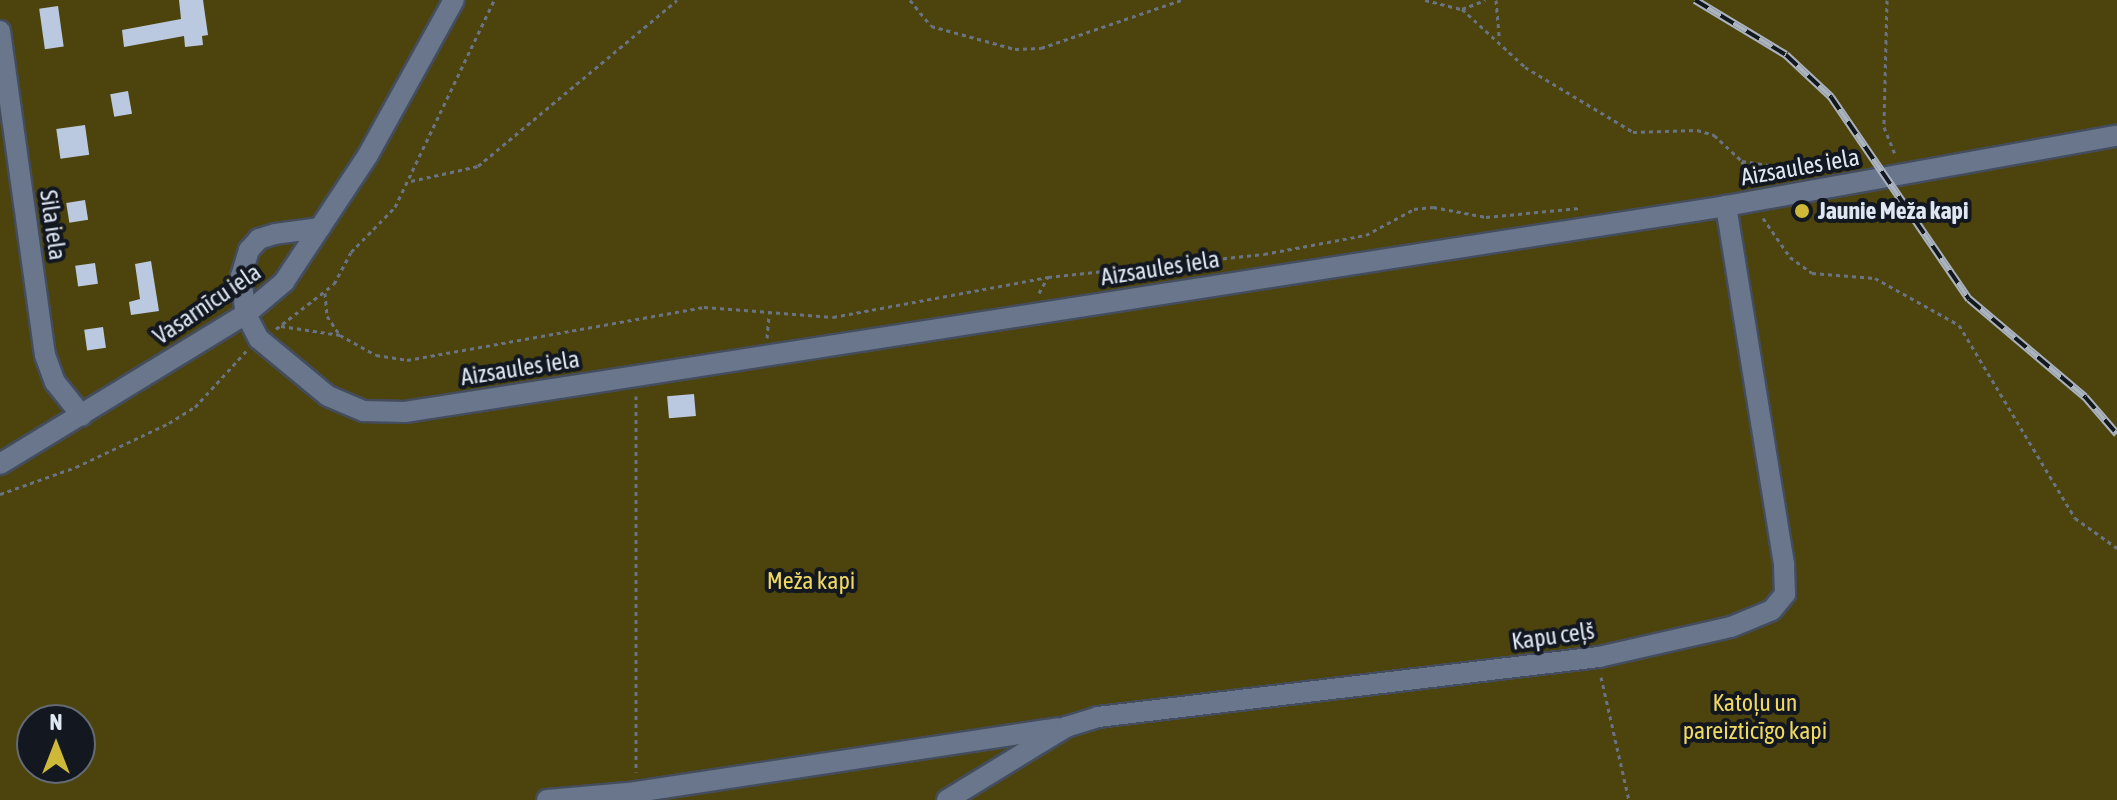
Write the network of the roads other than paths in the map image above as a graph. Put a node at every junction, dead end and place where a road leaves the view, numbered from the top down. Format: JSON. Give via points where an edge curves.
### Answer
{"nodes":[{"id":1,"x":454,"y":0,"type":"edge"},
{"id":2,"x":0,"y":31,"type":"edge"},
{"id":3,"x":2117,"y":136,"type":"edge"},
{"id":4,"x":1726,"y":206,"type":"junction"},
{"id":5,"x":320,"y":228,"type":"junction"},
{"id":6,"x":246,"y":314,"type":"junction"},
{"id":7,"x":82,"y":416,"type":"junction"},
{"id":8,"x":0,"y":464,"type":"edge"},
{"id":9,"x":1066,"y":727,"type":"junction"},
{"id":10,"x":547,"y":800,"type":"edge"},
{"id":11,"x":947,"y":800,"type":"edge"}],
"edges":[{"from":1,"to":5,"type":"street","name":"Vasarnīcu iela","via":[[368,155]]},
{"from":2,"to":7,"type":"street","name":"Sila iela","via":[[45,355],[55,382]]},
{"from":3,"to":4,"type":"street","name":"Aizsaules iela","via":[[1748,192]]},
{"from":4,"to":6,"type":"street","name":"Aizsaules iela","via":[[405,412],[364,411],[328,396],[259,339]]},
{"from":4,"to":9,"type":"street","name":"Kapu ceļš","via":[[1785,594],[1772,610],[1731,627],[1599,657],[1215,699]]},
{"from":5,"to":6,"type":"street","name":"Vasarnīcu iela","via":[[285,282]]},
{"from":5,"to":6,"type":"street","via":[[275,234],[249,250],[241,276]]},
{"from":6,"to":7,"type":"street","name":"Vasarnīcu iela"},
{"from":7,"to":8,"type":"street","name":"Vasarnīcu iela"},
{"from":9,"to":10,"type":"street","via":[[636,792]]},
{"from":9,"to":11,"type":"street","name":"Kapu ceļš"}]}
